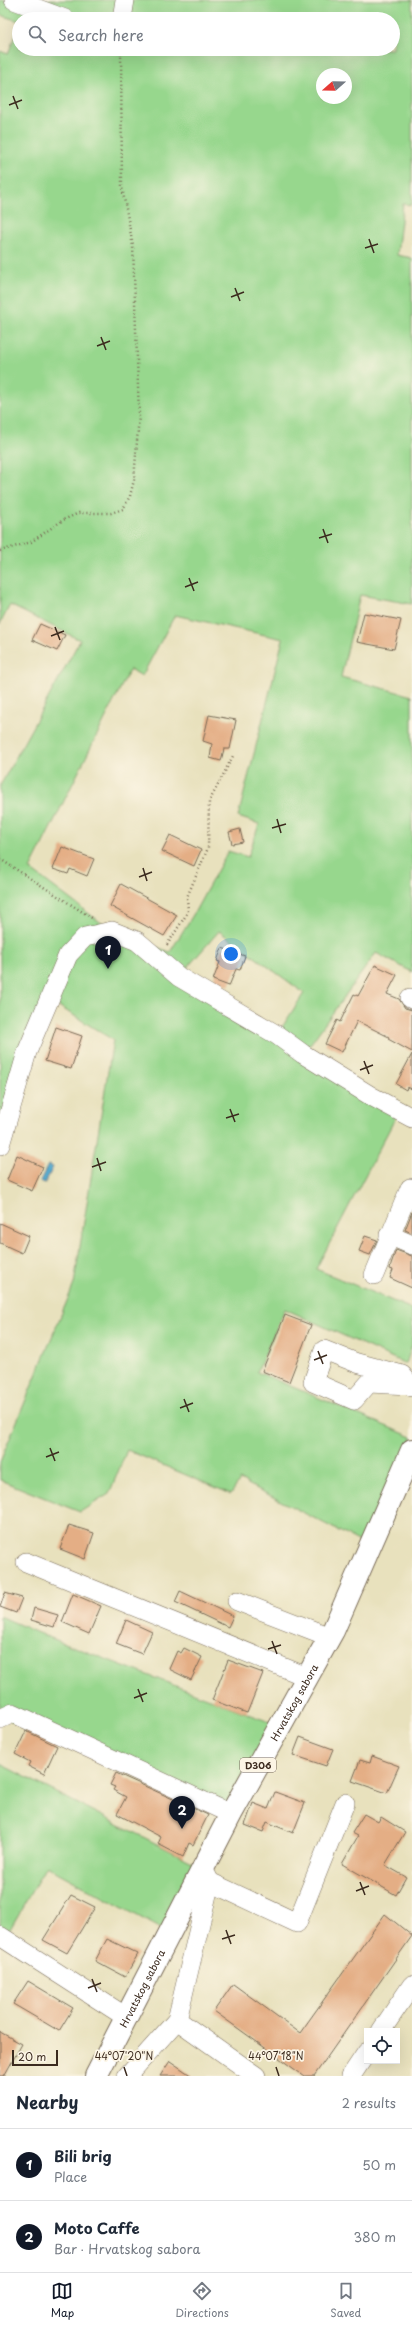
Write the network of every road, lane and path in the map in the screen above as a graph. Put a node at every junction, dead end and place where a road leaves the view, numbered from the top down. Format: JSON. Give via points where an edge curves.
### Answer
{"nodes":[{"id":1,"x":14,"y":0,"type":"edge"},
{"id":2,"x":124,"y":0,"type":"edge"},
{"id":3,"x":46,"y":12,"type":"edge"},
{"id":4,"x":123,"y":12,"type":"edge"},
{"id":5,"x":121,"y":56,"type":"edge"},
{"id":6,"x":0,"y":551,"type":"edge"},
{"id":7,"x":234,"y":754,"type":"dead end"},
{"id":8,"x":0,"y":859,"type":"edge"},
{"id":9,"x":112,"y":932,"type":"junction"},
{"id":10,"x":158,"y":959,"type":"junction"},
{"id":11,"x":412,"y":1118,"type":"edge"},
{"id":12,"x":0,"y":1145,"type":"edge"},
{"id":13,"x":412,"y":1189,"type":"edge"},
{"id":14,"x":389,"y":1235,"type":"junction"},
{"id":15,"x":412,"y":1246,"type":"edge"},
{"id":16,"x":374,"y":1275,"type":"dead end"},
{"id":17,"x":412,"y":1450,"type":"edge"},
{"id":18,"x":26,"y":1562,"type":"dead end"},
{"id":19,"x":237,"y":1601,"type":"dead end"},
{"id":20,"x":330,"y":1637,"type":"junction"},
{"id":21,"x":307,"y":1677,"type":"junction"},
{"id":22,"x":0,"y":1719,"type":"edge"},
{"id":23,"x":345,"y":1803,"type":"dead end"},
{"id":24,"x":231,"y":1814,"type":"junction"},
{"id":25,"x":206,"y":1875,"type":"junction"},
{"id":26,"x":0,"y":1936,"type":"edge"},
{"id":27,"x":412,"y":1985,"type":"edge"},
{"id":28,"x":126,"y":2017,"type":"junction"},
{"id":29,"x":177,"y":2020,"type":"junction"},
{"id":30,"x":383,"y":2028,"type":"edge"},
{"id":31,"x":364,"y":2056,"type":"edge"},
{"id":32,"x":96,"y":2076,"type":"edge"},
{"id":33,"x":127,"y":2076,"type":"edge"},
{"id":34,"x":256,"y":2076,"type":"edge"},
{"id":35,"x":351,"y":2076,"type":"edge"}],
"edges":[{"from":1,"to":3,"type":"street"},
{"from":2,"to":4,"type":"street"},
{"from":5,"to":6,"type":"path","via":[[122,187],[133,246],[138,399],[134,480],[123,509],[111,513],[79,513],[63,520],[31,542]]},
{"from":7,"to":10,"type":"path","via":[[209,802],[208,848],[187,897],[188,912]]},
{"from":8,"to":9,"type":"path"},
{"from":9,"to":10,"type":"street","via":[[137,941]]},
{"from":9,"to":12,"type":"street","via":[[85,937],[68,954],[27,1052]]},
{"from":10,"to":11,"type":"street","via":[[179,977],[277,1035],[358,1088]]},
{"from":13,"to":14,"type":"street","via":[[410,1188]]},
{"from":14,"to":15,"type":"street"},
{"from":14,"to":16,"type":"street"},
{"from":17,"to":20,"type":"main road","name":"Hrvatskog sabora","number":"D306"},
{"from":18,"to":21,"type":"street"},
{"from":19,"to":20,"type":"street"},
{"from":20,"to":21,"type":"main road","name":"Hrvatskog sabora","number":"D306"},
{"from":21,"to":24,"type":"main road","name":"Hrvatskog sabora","number":"D306"},
{"from":22,"to":24,"type":"street","via":[[13,1713]]},
{"from":23,"to":25,"type":"street","via":[[297,1923]]},
{"from":24,"to":25,"type":"main road","name":"Hrvatskog sabora","number":"D306"},
{"from":25,"to":28,"type":"main road","name":"Hrvatskog sabora","number":"D306"},
{"from":25,"to":29,"type":"street"},
{"from":26,"to":28,"type":"street"},
{"from":27,"to":30,"type":"street"},
{"from":28,"to":32,"type":"main road","name":"Hrvatskog sabora","number":"D306"},
{"from":29,"to":33,"type":"street"},
{"from":29,"to":34,"type":"street"},
{"from":31,"to":35,"type":"street"}]}
